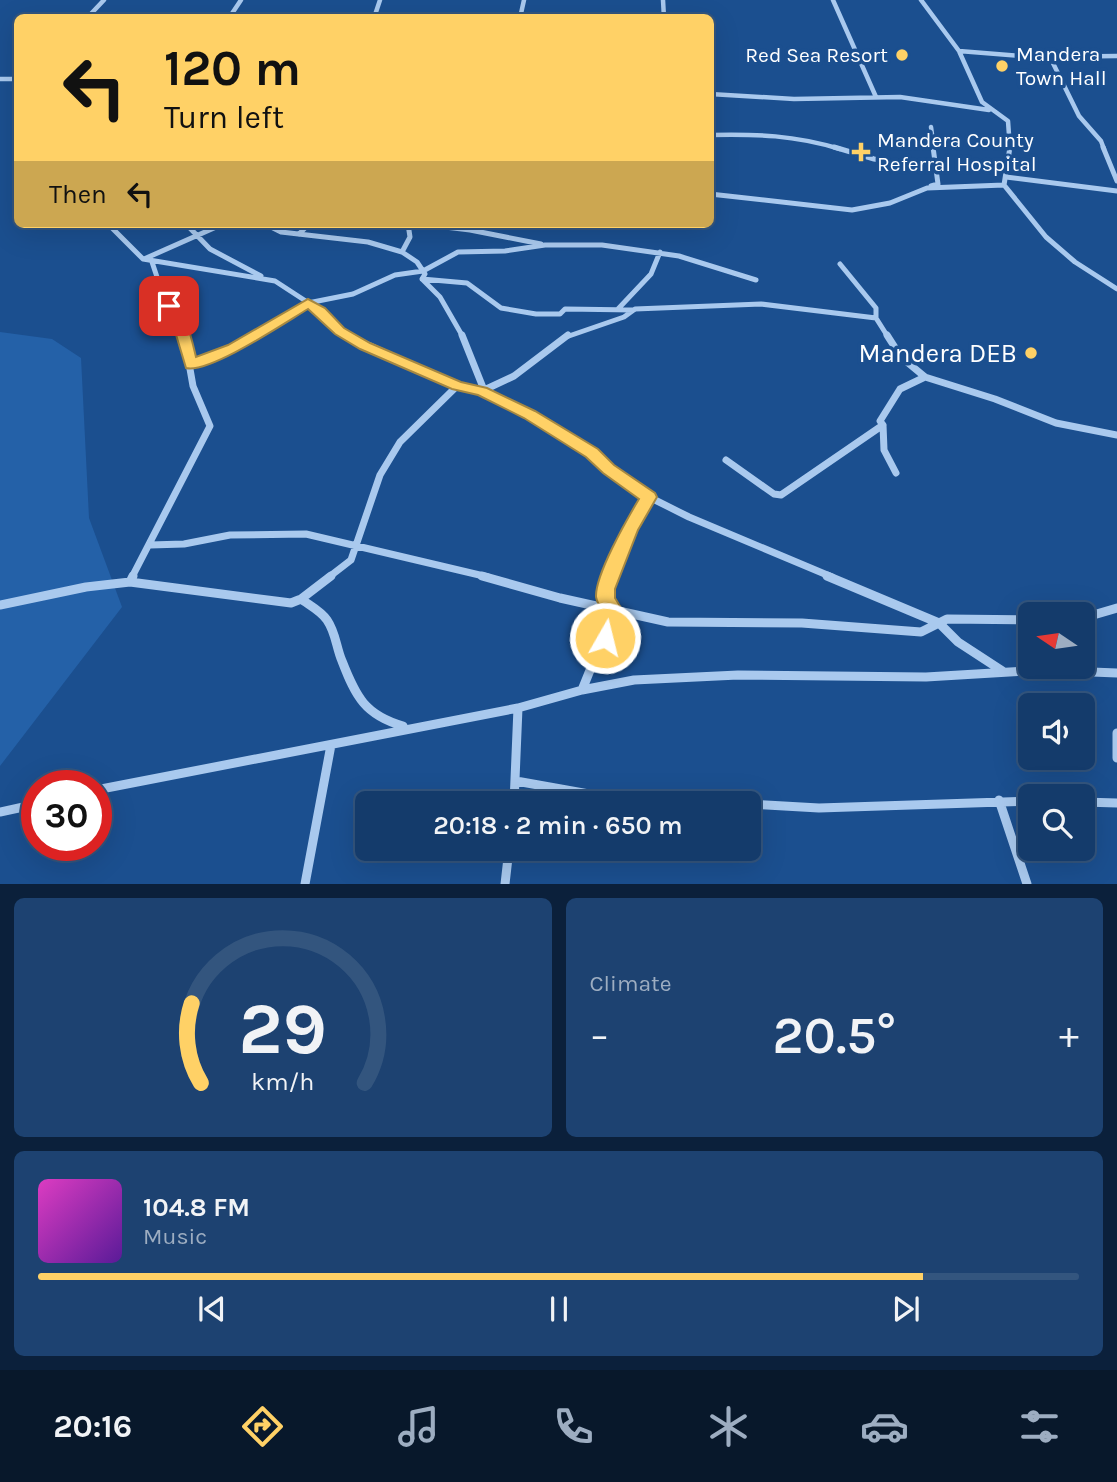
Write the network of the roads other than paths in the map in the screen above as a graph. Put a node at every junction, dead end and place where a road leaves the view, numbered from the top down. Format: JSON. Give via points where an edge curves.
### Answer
{"nodes":[{"id":1,"x":104,"y":0,"type":"edge"},
{"id":2,"x":833,"y":0,"type":"edge"},
{"id":3,"x":921,"y":0,"type":"edge"},
{"id":4,"x":91,"y":14,"type":"edge"},
{"id":5,"x":959,"y":51,"type":"junction"},
{"id":6,"x":1117,"y":56,"type":"edge"},
{"id":7,"x":1050,"y":57,"type":"junction"},
{"id":8,"x":714,"y":94,"type":"edge"},
{"id":9,"x":876,"y":97,"type":"junction"},
{"id":10,"x":990,"y":110,"type":"junction"},
{"id":11,"x":931,"y":127,"type":"dead end"},
{"id":12,"x":714,"y":135,"type":"edge"},
{"id":13,"x":936,"y":170,"type":"junction"},
{"id":14,"x":1006,"y":177,"type":"junction"},
{"id":15,"x":1117,"y":181,"type":"edge"},
{"id":16,"x":1004,"y":185,"type":"junction"},
{"id":17,"x":927,"y":188,"type":"junction"},
{"id":18,"x":1117,"y":191,"type":"edge"},
{"id":19,"x":714,"y":195,"type":"edge"},
{"id":20,"x":112,"y":228,"type":"edge"},
{"id":21,"x":190,"y":228,"type":"edge"},
{"id":22,"x":214,"y":228,"type":"edge"},
{"id":23,"x":270,"y":228,"type":"edge"},
{"id":24,"x":305,"y":228,"type":"edge"},
{"id":25,"x":409,"y":228,"type":"edge"},
{"id":26,"x":453,"y":228,"type":"edge"},
{"id":27,"x":299,"y":234,"type":"junction"},
{"id":28,"x":197,"y":235,"type":"junction"},
{"id":29,"x":545,"y":245,"type":"junction"},
{"id":30,"x":402,"y":252,"type":"junction"},
{"id":31,"x":660,"y":252,"type":"junction"},
{"id":32,"x":147,"y":261,"type":"junction"},
{"id":33,"x":840,"y":264,"type":"dead end"},
{"id":34,"x":423,"y":271,"type":"junction"},
{"id":35,"x":265,"y":278,"type":"junction"},
{"id":36,"x":422,"y":279,"type":"junction"},
{"id":37,"x":756,"y":280,"type":"dead end"},
{"id":38,"x":1117,"y":289,"type":"edge"},
{"id":39,"x":308,"y":303,"type":"junction"},
{"id":40,"x":618,"y":309,"type":"junction"},
{"id":41,"x":635,"y":309,"type":"junction"},
{"id":42,"x":876,"y":318,"type":"junction"},
{"id":43,"x":191,"y":365,"type":"junction"},
{"id":44,"x":925,"y":377,"type":"junction"},
{"id":45,"x":457,"y":386,"type":"junction"},
{"id":46,"x":483,"y":391,"type":"junction"},
{"id":47,"x":883,"y":425,"type":"junction"},
{"id":48,"x":1117,"y":435,"type":"edge"},
{"id":49,"x":726,"y":460,"type":"dead end"},
{"id":50,"x":895,"y":473,"type":"dead end"},
{"id":51,"x":649,"y":497,"type":"junction"},
{"id":52,"x":150,"y":545,"type":"junction"},
{"id":53,"x":358,"y":548,"type":"junction"},
{"id":54,"x":130,"y":582,"type":"junction"},
{"id":55,"x":301,"y":598,"type":"junction"},
{"id":56,"x":0,"y":605,"type":"edge"},
{"id":57,"x":1117,"y":608,"type":"edge"},
{"id":58,"x":614,"y":611,"type":"junction"},
{"id":59,"x":1096,"y":614,"type":"edge"},
{"id":60,"x":1018,"y":620,"type":"edge"},
{"id":61,"x":939,"y":623,"type":"junction"},
{"id":62,"x":1004,"y":673,"type":"junction"},
{"id":63,"x":1117,"y":673,"type":"edge"},
{"id":64,"x":582,"y":690,"type":"junction"},
{"id":65,"x":517,"y":708,"type":"junction"},
{"id":66,"x":411,"y":727,"type":"junction"},
{"id":67,"x":1117,"y":733,"type":"edge"},
{"id":68,"x":331,"y":745,"type":"junction"},
{"id":69,"x":1117,"y":758,"type":"edge"},
{"id":70,"x":516,"y":781,"type":"junction"},
{"id":71,"x":112,"y":787,"type":"edge"},
{"id":72,"x":515,"y":791,"type":"edge"},
{"id":73,"x":572,"y":791,"type":"edge"},
{"id":74,"x":999,"y":800,"type":"junction"},
{"id":75,"x":1018,"y":801,"type":"edge"},
{"id":76,"x":1095,"y":802,"type":"edge"},
{"id":77,"x":1117,"y":803,"type":"edge"},
{"id":78,"x":761,"y":805,"type":"edge"},
{"id":79,"x":21,"y":807,"type":"edge"},
{"id":80,"x":0,"y":812,"type":"edge"},
{"id":81,"x":508,"y":861,"type":"edge"},
{"id":82,"x":305,"y":884,"type":"edge"},
{"id":83,"x":505,"y":884,"type":"edge"},
{"id":84,"x":1027,"y":884,"type":"edge"}],
"edges":[{"from":1,"to":4,"type":"street"},
{"from":2,"to":9,"type":"street"},
{"from":3,"to":5,"type":"street"},
{"from":5,"to":7,"type":"street"},
{"from":5,"to":10,"type":"street","via":[[978,95]]},
{"from":6,"to":7,"type":"street"},
{"from":7,"to":15,"type":"street","via":[[1079,116],[1101,141]]},
{"from":8,"to":9,"type":"street"},
{"from":9,"to":10,"type":"street"},
{"from":10,"to":14,"type":"street","via":[[1009,125]]},
{"from":11,"to":13,"type":"street"},
{"from":12,"to":13,"type":"street","via":[[805,138],[874,159]]},
{"from":13,"to":17,"type":"street","via":[[938,184]]},
{"from":14,"to":16,"type":"street"},
{"from":14,"to":18,"type":"street"},
{"from":16,"to":17,"type":"street"},
{"from":16,"to":38,"type":"street","via":[[1040,232]]},
{"from":17,"to":19,"type":"street","via":[[890,203],[852,210],[789,207]]},
{"from":20,"to":32,"type":"street"},
{"from":21,"to":28,"type":"street"},
{"from":22,"to":28,"type":"street"},
{"from":23,"to":27,"type":"street"},
{"from":24,"to":27,"type":"street"},
{"from":25,"to":30,"type":"street","via":[[410,237]]},
{"from":26,"to":29,"type":"street"},
{"from":27,"to":30,"type":"street","via":[[368,242]]},
{"from":28,"to":32,"type":"street"},
{"from":28,"to":35,"type":"street","via":[[210,249]]},
{"from":29,"to":31,"type":"street"},
{"from":29,"to":34,"type":"street","via":[[458,252]]},
{"from":30,"to":34,"type":"street"},
{"from":31,"to":37,"type":"street"},
{"from":31,"to":40,"type":"street","via":[[651,274]]},
{"from":32,"to":35,"type":"street"},
{"from":32,"to":43,"type":"street","via":[[181,328]]},
{"from":33,"to":42,"type":"street","via":[[876,308]]},
{"from":34,"to":36,"type":"street"},
{"from":34,"to":39,"type":"street","via":[[395,275],[353,294]]},
{"from":35,"to":39,"type":"street"},
{"from":36,"to":40,"type":"street","via":[[467,283],[501,308],[536,314]]},
{"from":36,"to":46,"type":"street","via":[[458,325]]},
{"from":39,"to":43,"type":"street","via":[[233,348]]},
{"from":39,"to":45,"type":"street","via":[[365,346]]},
{"from":40,"to":41,"type":"street"},
{"from":41,"to":42,"type":"street","via":[[761,304]]},
{"from":41,"to":46,"type":"street","via":[[624,317],[570,334],[514,376]]},
{"from":42,"to":44,"type":"street","via":[[901,357]]},
{"from":43,"to":52,"type":"street","via":[[192,384],[209,414],[210,426]]},
{"from":44,"to":47,"type":"street","via":[[895,393],[880,421]]},
{"from":44,"to":48,"type":"street","via":[[1056,423]]},
{"from":45,"to":46,"type":"street"},
{"from":45,"to":53,"type":"street","via":[[400,442],[380,475]]},
{"from":46,"to":51,"type":"street","via":[[576,441]]},
{"from":47,"to":49,"type":"street","via":[[781,495]]},
{"from":47,"to":50,"type":"street","via":[[886,458]]},
{"from":51,"to":58,"type":"street","via":[[629,530],[606,589],[605,600]]},
{"from":51,"to":61,"type":"street"},
{"from":52,"to":53,"type":"street","via":[[230,535],[306,534]]},
{"from":52,"to":54,"type":"street"},
{"from":53,"to":55,"type":"street","via":[[351,560]]},
{"from":53,"to":58,"type":"street","via":[[448,566]]},
{"from":54,"to":55,"type":"street","via":[[291,603]]},
{"from":54,"to":56,"type":"street"},
{"from":55,"to":66,"type":"street","via":[[325,617],[362,703],[379,719]]},
{"from":57,"to":59,"type":"street"},
{"from":58,"to":61,"type":"street","via":[[677,623],[802,623],[921,632]]},
{"from":58,"to":64,"type":"street"},
{"from":60,"to":61,"type":"street"},
{"from":61,"to":62,"type":"street"},
{"from":62,"to":63,"type":"street"},
{"from":62,"to":64,"type":"street","via":[[634,680]]},
{"from":64,"to":65,"type":"street"},
{"from":65,"to":66,"type":"street"},
{"from":65,"to":70,"type":"street"},
{"from":66,"to":68,"type":"street"},
{"from":67,"to":69,"type":"street"},
{"from":68,"to":71,"type":"street"},
{"from":68,"to":82,"type":"street"},
{"from":70,"to":72,"type":"street"},
{"from":70,"to":73,"type":"street"},
{"from":74,"to":75,"type":"street"},
{"from":74,"to":78,"type":"street","via":[[817,809]]},
{"from":74,"to":84,"type":"street"},
{"from":76,"to":77,"type":"street"},
{"from":79,"to":80,"type":"street"},
{"from":81,"to":83,"type":"street"}]}
